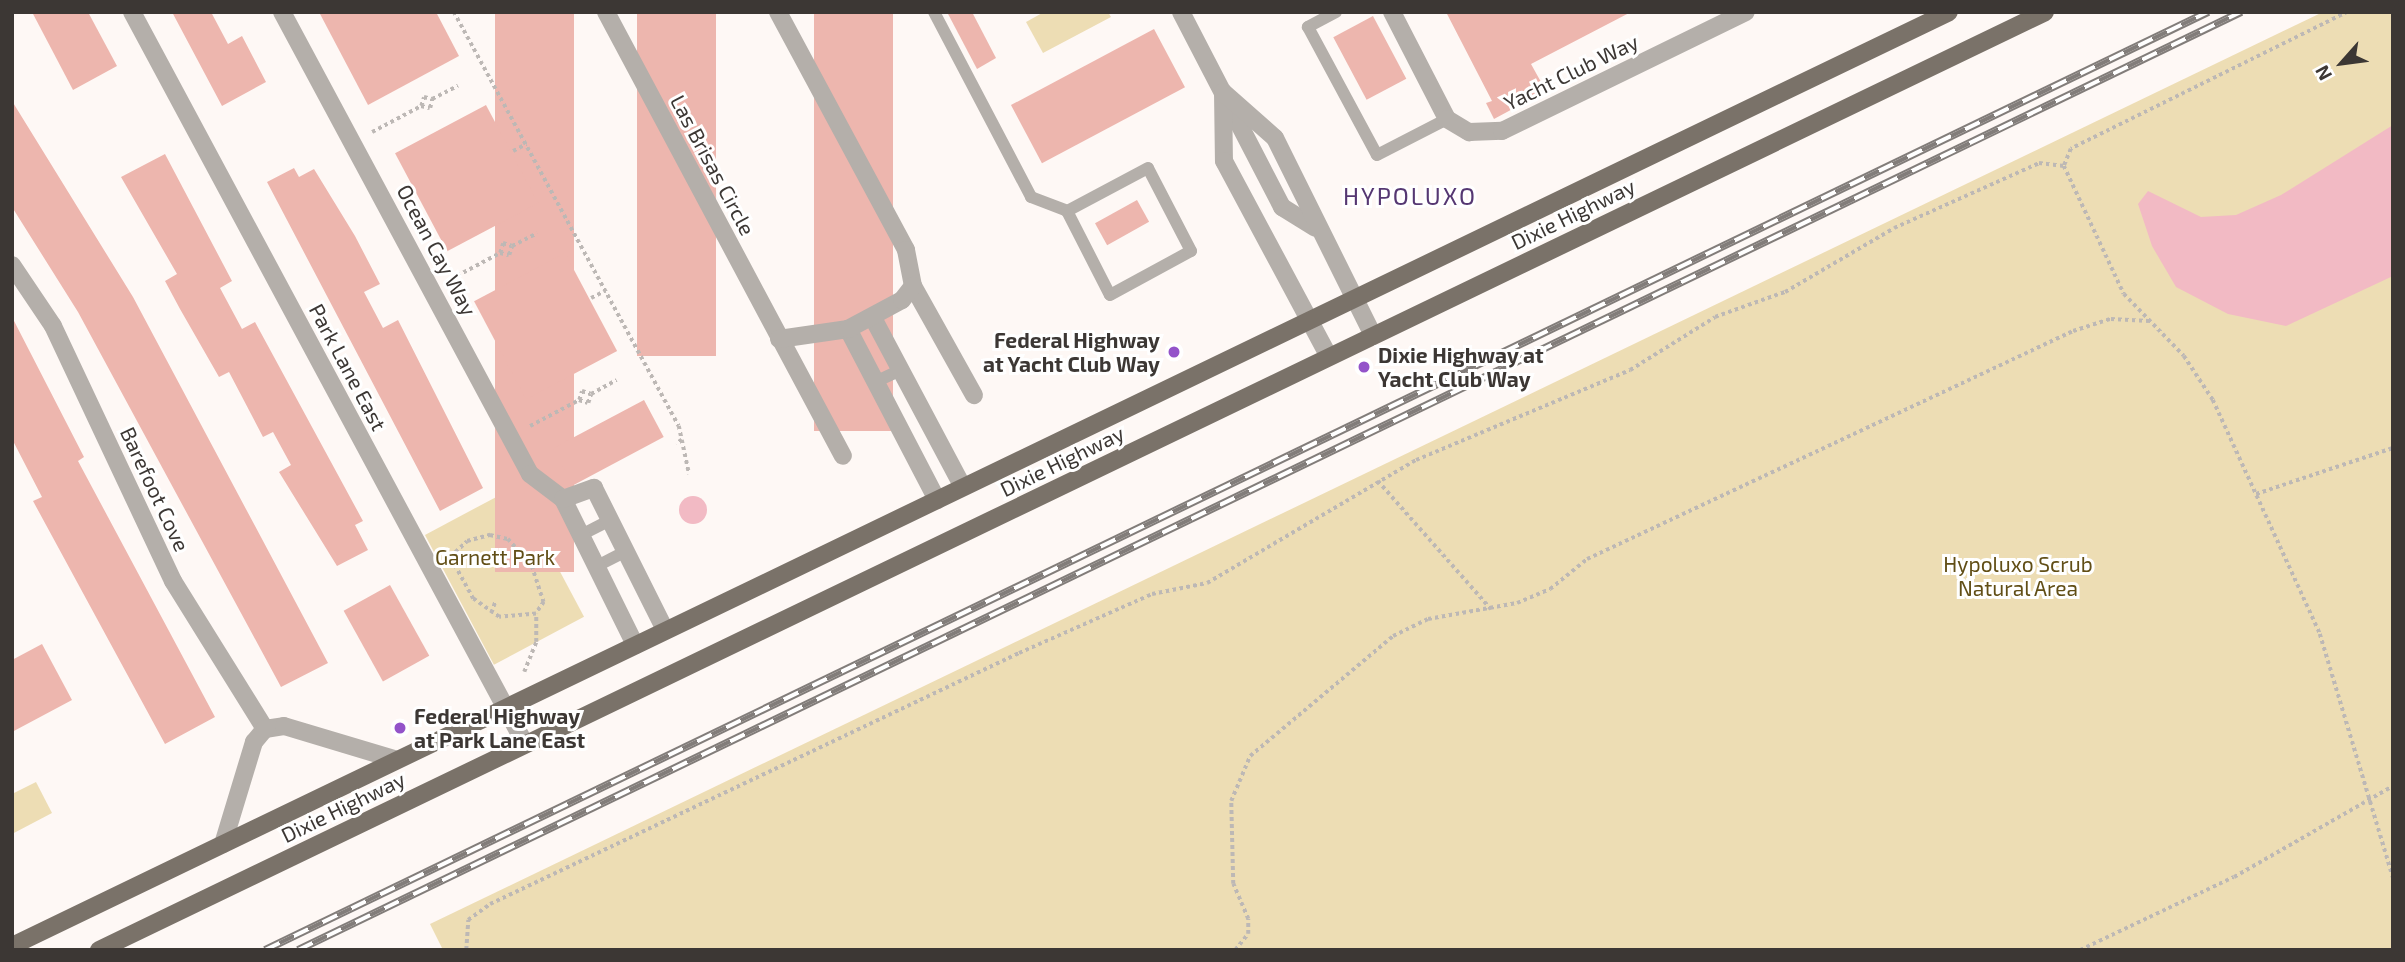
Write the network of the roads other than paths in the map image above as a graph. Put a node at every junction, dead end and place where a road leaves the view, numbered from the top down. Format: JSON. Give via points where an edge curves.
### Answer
{"nodes":[{"id":1,"x":132,"y":12,"type":"edge"},
{"id":2,"x":282,"y":12,"type":"edge"},
{"id":3,"x":606,"y":12,"type":"edge"},
{"id":4,"x":778,"y":12,"type":"edge"},
{"id":5,"x":934,"y":12,"type":"edge"},
{"id":6,"x":1181,"y":12,"type":"edge"},
{"id":7,"x":1336,"y":12,"type":"edge"},
{"id":8,"x":1392,"y":12,"type":"edge"},
{"id":9,"x":1746,"y":12,"type":"edge"},
{"id":10,"x":1949,"y":12,"type":"edge"},
{"id":11,"x":2045,"y":12,"type":"edge"},
{"id":12,"x":1223,"y":92,"type":"junction"},
{"id":13,"x":1447,"y":119,"type":"junction"},
{"id":14,"x":1295,"y":177,"type":"junction"},
{"id":15,"x":1271,"y":186,"type":"junction"},
{"id":16,"x":1244,"y":197,"type":"junction"},
{"id":17,"x":1067,"y":211,"type":"junction"},
{"id":18,"x":1315,"y":228,"type":"junction"},
{"id":19,"x":12,"y":265,"type":"edge"},
{"id":20,"x":913,"y":286,"type":"junction"},
{"id":21,"x":1355,"y":299,"type":"junction"},
{"id":22,"x":873,"y":318,"type":"junction"},
{"id":23,"x":1309,"y":321,"type":"junction"},
{"id":24,"x":848,"y":329,"type":"junction"},
{"id":25,"x":1373,"y":335,"type":"junction"},
{"id":26,"x":779,"y":339,"type":"junction"},
{"id":27,"x":1329,"y":357,"type":"junction"},
{"id":28,"x":901,"y":370,"type":"junction"},
{"id":29,"x":875,"y":382,"type":"junction"},
{"id":30,"x":974,"y":396,"type":"dead end"},
{"id":31,"x":843,"y":456,"type":"dead end"},
{"id":32,"x":963,"y":487,"type":"junction"},
{"id":33,"x":563,"y":499,"type":"junction"},
{"id":34,"x":937,"y":500,"type":"junction"},
{"id":35,"x":609,"y":521,"type":"junction"},
{"id":36,"x":581,"y":535,"type":"junction"},
{"id":37,"x":625,"y":552,"type":"junction"},
{"id":38,"x":597,"y":566,"type":"junction"},
{"id":39,"x":665,"y":630,"type":"junction"},
{"id":40,"x":635,"y":645,"type":"junction"},
{"id":41,"x":506,"y":708,"type":"junction"},
{"id":42,"x":265,"y":729,"type":"junction"},
{"id":43,"x":525,"y":744,"type":"junction"},
{"id":44,"x":397,"y":760,"type":"junction"},
{"id":45,"x":223,"y":844,"type":"junction"},
{"id":46,"x":12,"y":946,"type":"edge"},
{"id":47,"x":99,"y":950,"type":"edge"}],
"edges":[{"from":1,"to":41,"type":"street","name":"Park Lane East"},
{"from":2,"to":33,"type":"street","name":"Ocean Cay Way","via":[[530,474]]},
{"from":3,"to":26,"type":"street","name":"Las Brisas Circle"},
{"from":4,"to":20,"type":"street","via":[[906,250]]},
{"from":5,"to":17,"type":"lane","via":[[1031,197]]},
{"from":6,"to":12,"type":"street"},
{"from":7,"to":13,"type":"lane","via":[[1308,27],[1377,155]]},
{"from":8,"to":13,"type":"street"},
{"from":9,"to":13,"type":"street","name":"Yacht Club Way","via":[[1502,131],[1469,132]]},
{"from":10,"to":21,"type":"main road","name":"Dixie Highway"},
{"from":11,"to":25,"type":"main road","name":"Dixie Highway"},
{"from":12,"to":14,"type":"street","via":[[1275,138]]},
{"from":12,"to":15,"type":"street"},
{"from":12,"to":16,"type":"street","via":[[1224,161]]},
{"from":14,"to":15,"type":"street"},
{"from":14,"to":18,"type":"street"},
{"from":15,"to":16,"type":"street"},
{"from":15,"to":18,"type":"street","via":[[1294,219]]},
{"from":16,"to":23,"type":"street"},
{"from":17,"to":17,"type":"lane","via":[[1110,295],[1191,251],[1148,168]]},
{"from":18,"to":21,"type":"street"},
{"from":19,"to":42,"type":"street","name":"Barefoot Cove","via":[[53,326],[173,581]]},
{"from":20,"to":22,"type":"street"},
{"from":20,"to":30,"type":"street"},
{"from":21,"to":23,"type":"main road","name":"Dixie Highway"},
{"from":21,"to":25,"type":"street"},
{"from":22,"to":24,"type":"street"},
{"from":22,"to":28,"type":"street"},
{"from":23,"to":27,"type":"street"},
{"from":23,"to":32,"type":"main road","name":"Dixie Highway"},
{"from":24,"to":26,"type":"street"},
{"from":24,"to":29,"type":"street"},
{"from":25,"to":27,"type":"main road","name":"Dixie Highway"},
{"from":26,"to":31,"type":"street","name":"Las Brisas Circle"},
{"from":27,"to":43,"type":"main road","name":"Dixie Highway"},
{"from":28,"to":29,"type":"lane"},
{"from":28,"to":32,"type":"street"},
{"from":29,"to":34,"type":"street"},
{"from":32,"to":34,"type":"main road","name":"Dixie Highway"},
{"from":33,"to":35,"type":"street","via":[[594,488]]},
{"from":33,"to":36,"type":"street","name":"Ocean Cay Way"},
{"from":34,"to":39,"type":"main road","name":"Dixie Highway"},
{"from":35,"to":36,"type":"lane"},
{"from":35,"to":37,"type":"street"},
{"from":36,"to":38,"type":"street","name":"Ocean Cay Way"},
{"from":37,"to":38,"type":"lane"},
{"from":37,"to":39,"type":"street"},
{"from":38,"to":40,"type":"street","name":"Ocean Cay Way"},
{"from":39,"to":40,"type":"main road","name":"Dixie Highway"},
{"from":40,"to":41,"type":"main road","name":"Dixie Highway"},
{"from":41,"to":43,"type":"street","name":"Park Lane East"},
{"from":41,"to":44,"type":"main road","name":"Dixie Highway"},
{"from":42,"to":44,"type":"street","via":[[284,726]]},
{"from":42,"to":45,"type":"street","via":[[254,743]]},
{"from":43,"to":47,"type":"main road","name":"Dixie Highway"},
{"from":44,"to":45,"type":"main road","name":"Dixie Highway"},
{"from":45,"to":46,"type":"main road","name":"Dixie Highway"}]}
